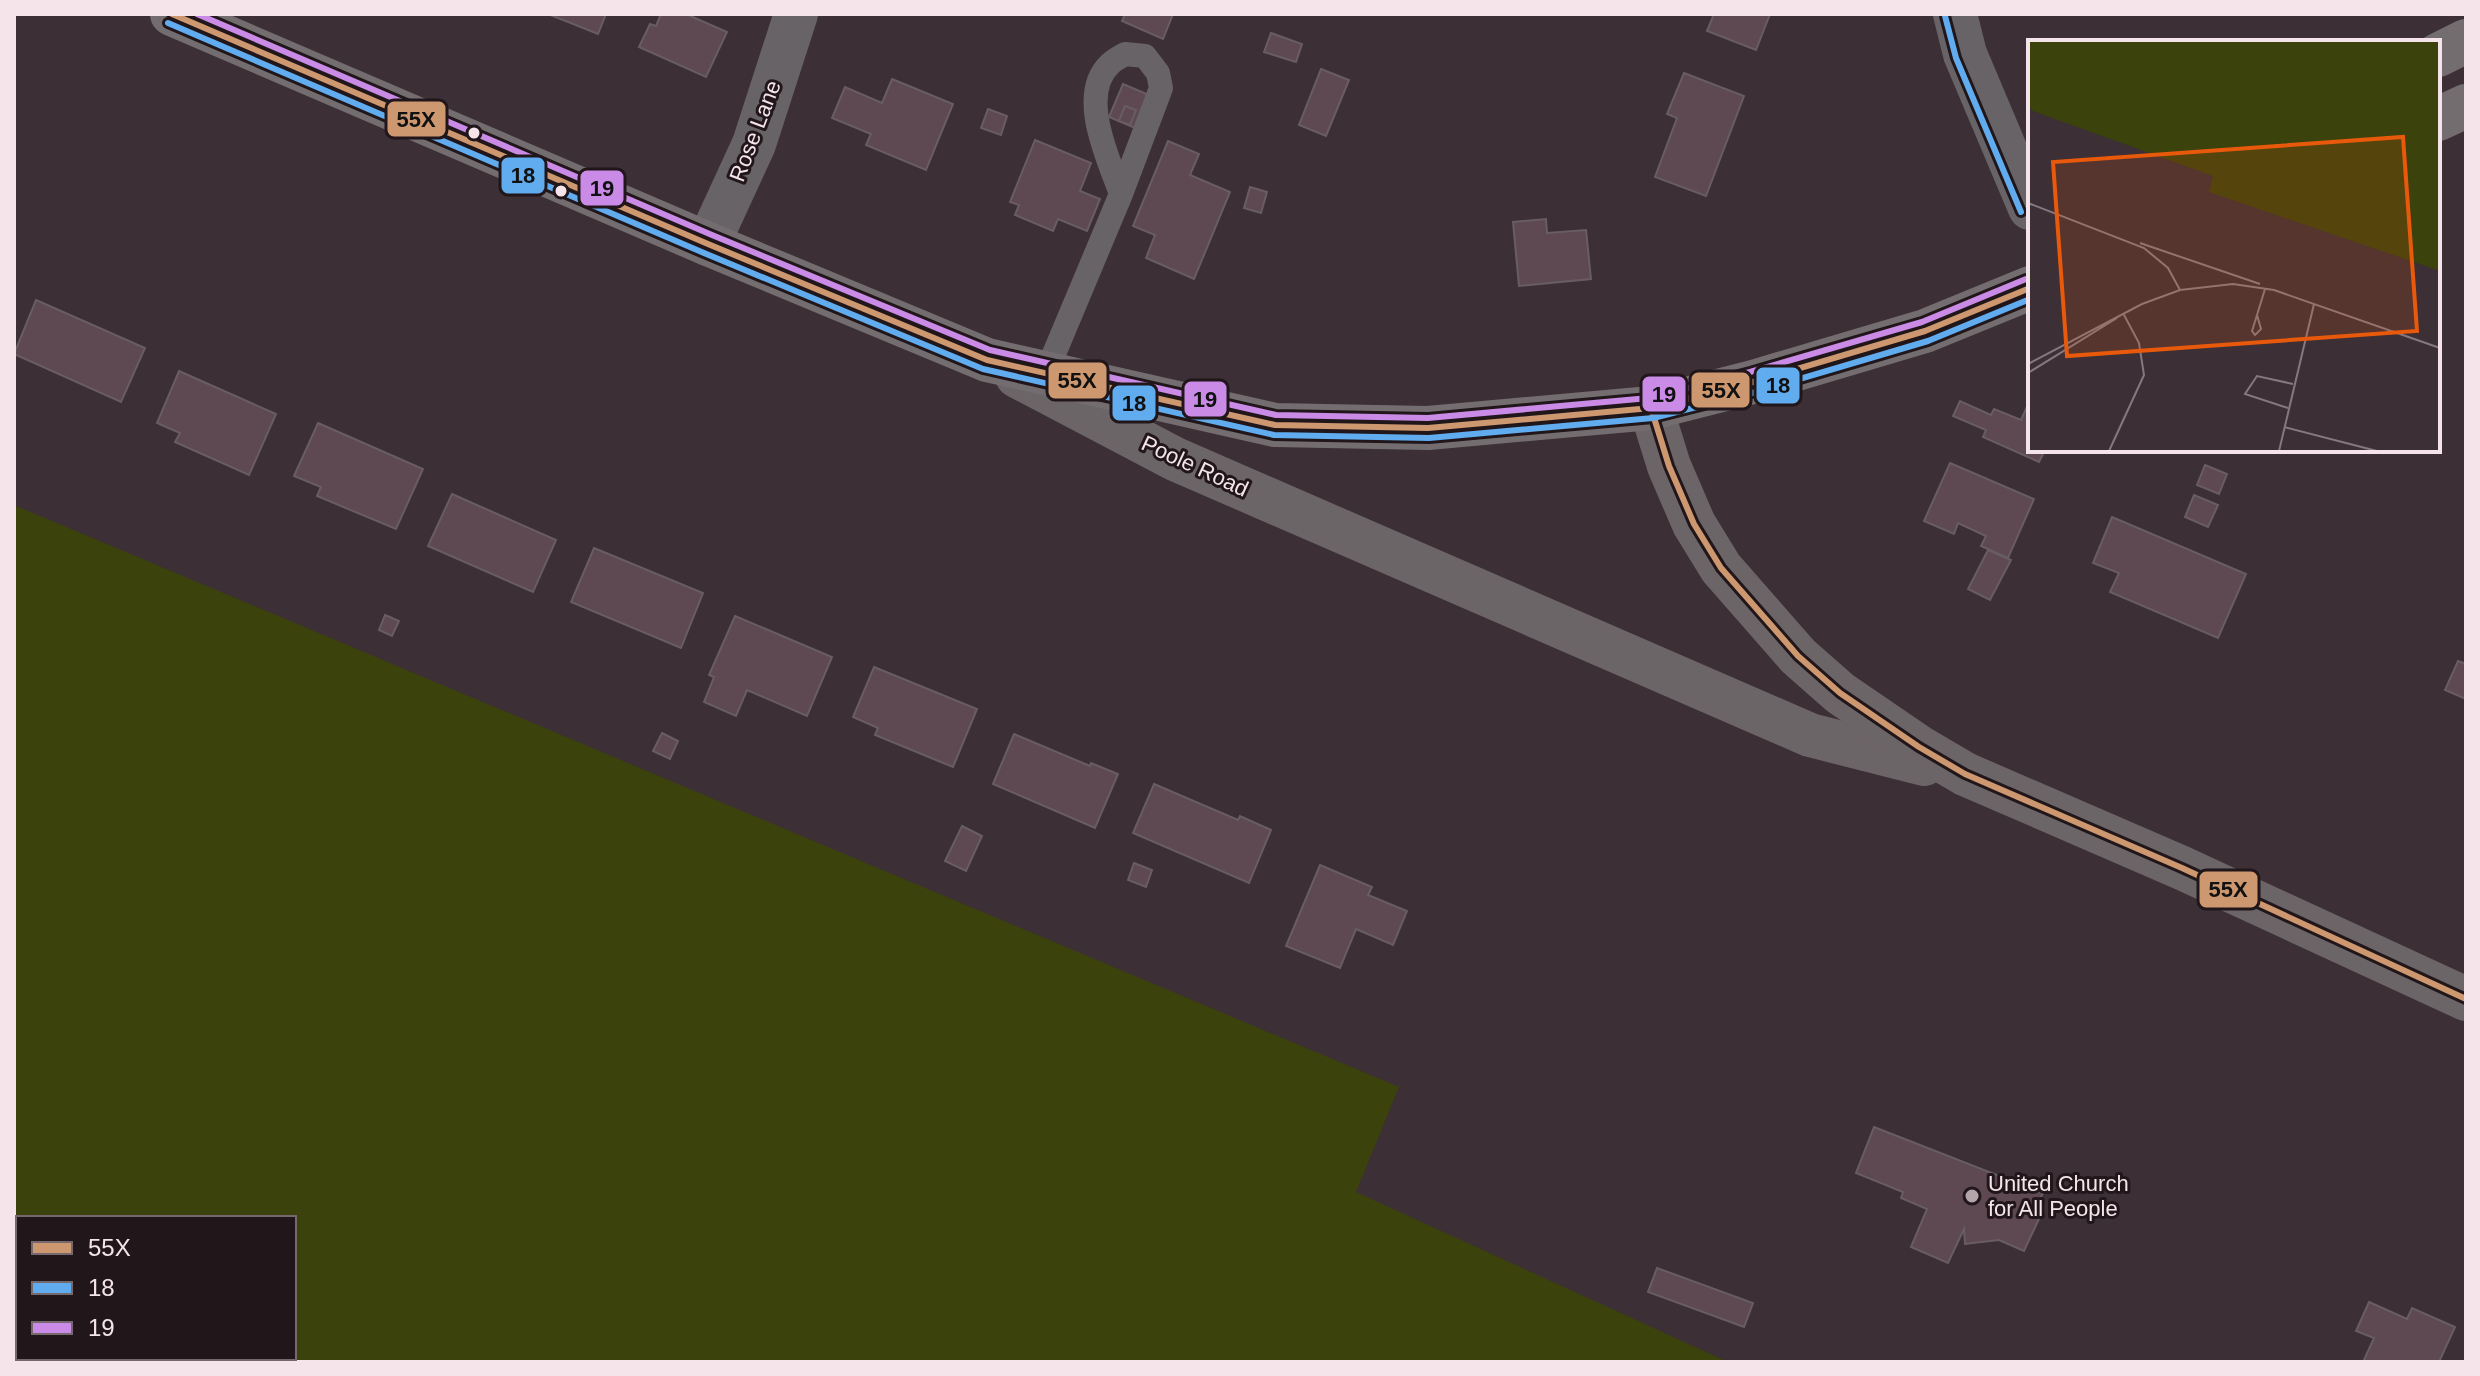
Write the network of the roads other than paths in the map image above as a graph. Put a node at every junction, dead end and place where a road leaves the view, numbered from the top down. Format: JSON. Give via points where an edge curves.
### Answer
{"nodes":[{"id":1,"x":172,"y":14,"type":"edge"},
{"id":2,"x":796,"y":14,"type":"edge"},
{"id":3,"x":1955,"y":14,"type":"edge"},
{"id":4,"x":2466,"y":41,"type":"edge"},
{"id":5,"x":2440,"y":54,"type":"edge"},
{"id":6,"x":2466,"y":106,"type":"edge"},
{"id":7,"x":2440,"y":118,"type":"edge"},
{"id":8,"x":1121,"y":194,"type":"junction"},
{"id":9,"x":2028,"y":203,"type":"edge"},
{"id":10,"x":708,"y":244,"type":"junction"},
{"id":11,"x":2028,"y":289,"type":"edge"},
{"id":12,"x":1017,"y":369,"type":"junction"},
{"id":13,"x":1164,"y":399,"type":"junction"},
{"id":14,"x":1651,"y":408,"type":"junction"},
{"id":15,"x":1149,"y":445,"type":"junction"},
{"id":16,"x":1965,"y":774,"type":"junction"},
{"id":17,"x":2466,"y":999,"type":"edge"}],
"edges":[{"from":1,"to":10,"type":"main road","name":"Poole Road"},
{"from":2,"to":10,"type":"street","name":"Rose Lane","via":[[754,144]]},
{"from":3,"to":9,"type":"street","via":[[1965,54]]},
{"from":4,"to":5,"type":"main road"},
{"from":6,"to":7,"type":"main road"},
{"from":8,"to":8,"type":"lane","via":[[1161,88],[1158,73],[1145,56],[1125,54],[1107,66],[1096,92],[1097,127]]},
{"from":8,"to":12,"type":"lane"},
{"from":10,"to":12,"type":"main road","name":"Poole Road"},
{"from":11,"to":14,"type":"main road","via":[[1925,331]]},
{"from":12,"to":13,"type":"main road"},
{"from":12,"to":15,"type":"main road","name":"Poole Road"},
{"from":13,"to":14,"type":"main road","via":[[1275,425],[1428,428]]},
{"from":13,"to":15,"type":"lane"},
{"from":14,"to":16,"type":"main road","name":"Poole Road","via":[[1694,524],[1721,568],[1758,612],[1840,693]]},
{"from":15,"to":16,"type":"main road","name":"Poole Road","via":[[1810,735]]},
{"from":16,"to":17,"type":"main road","name":"Poole Road"}]}
